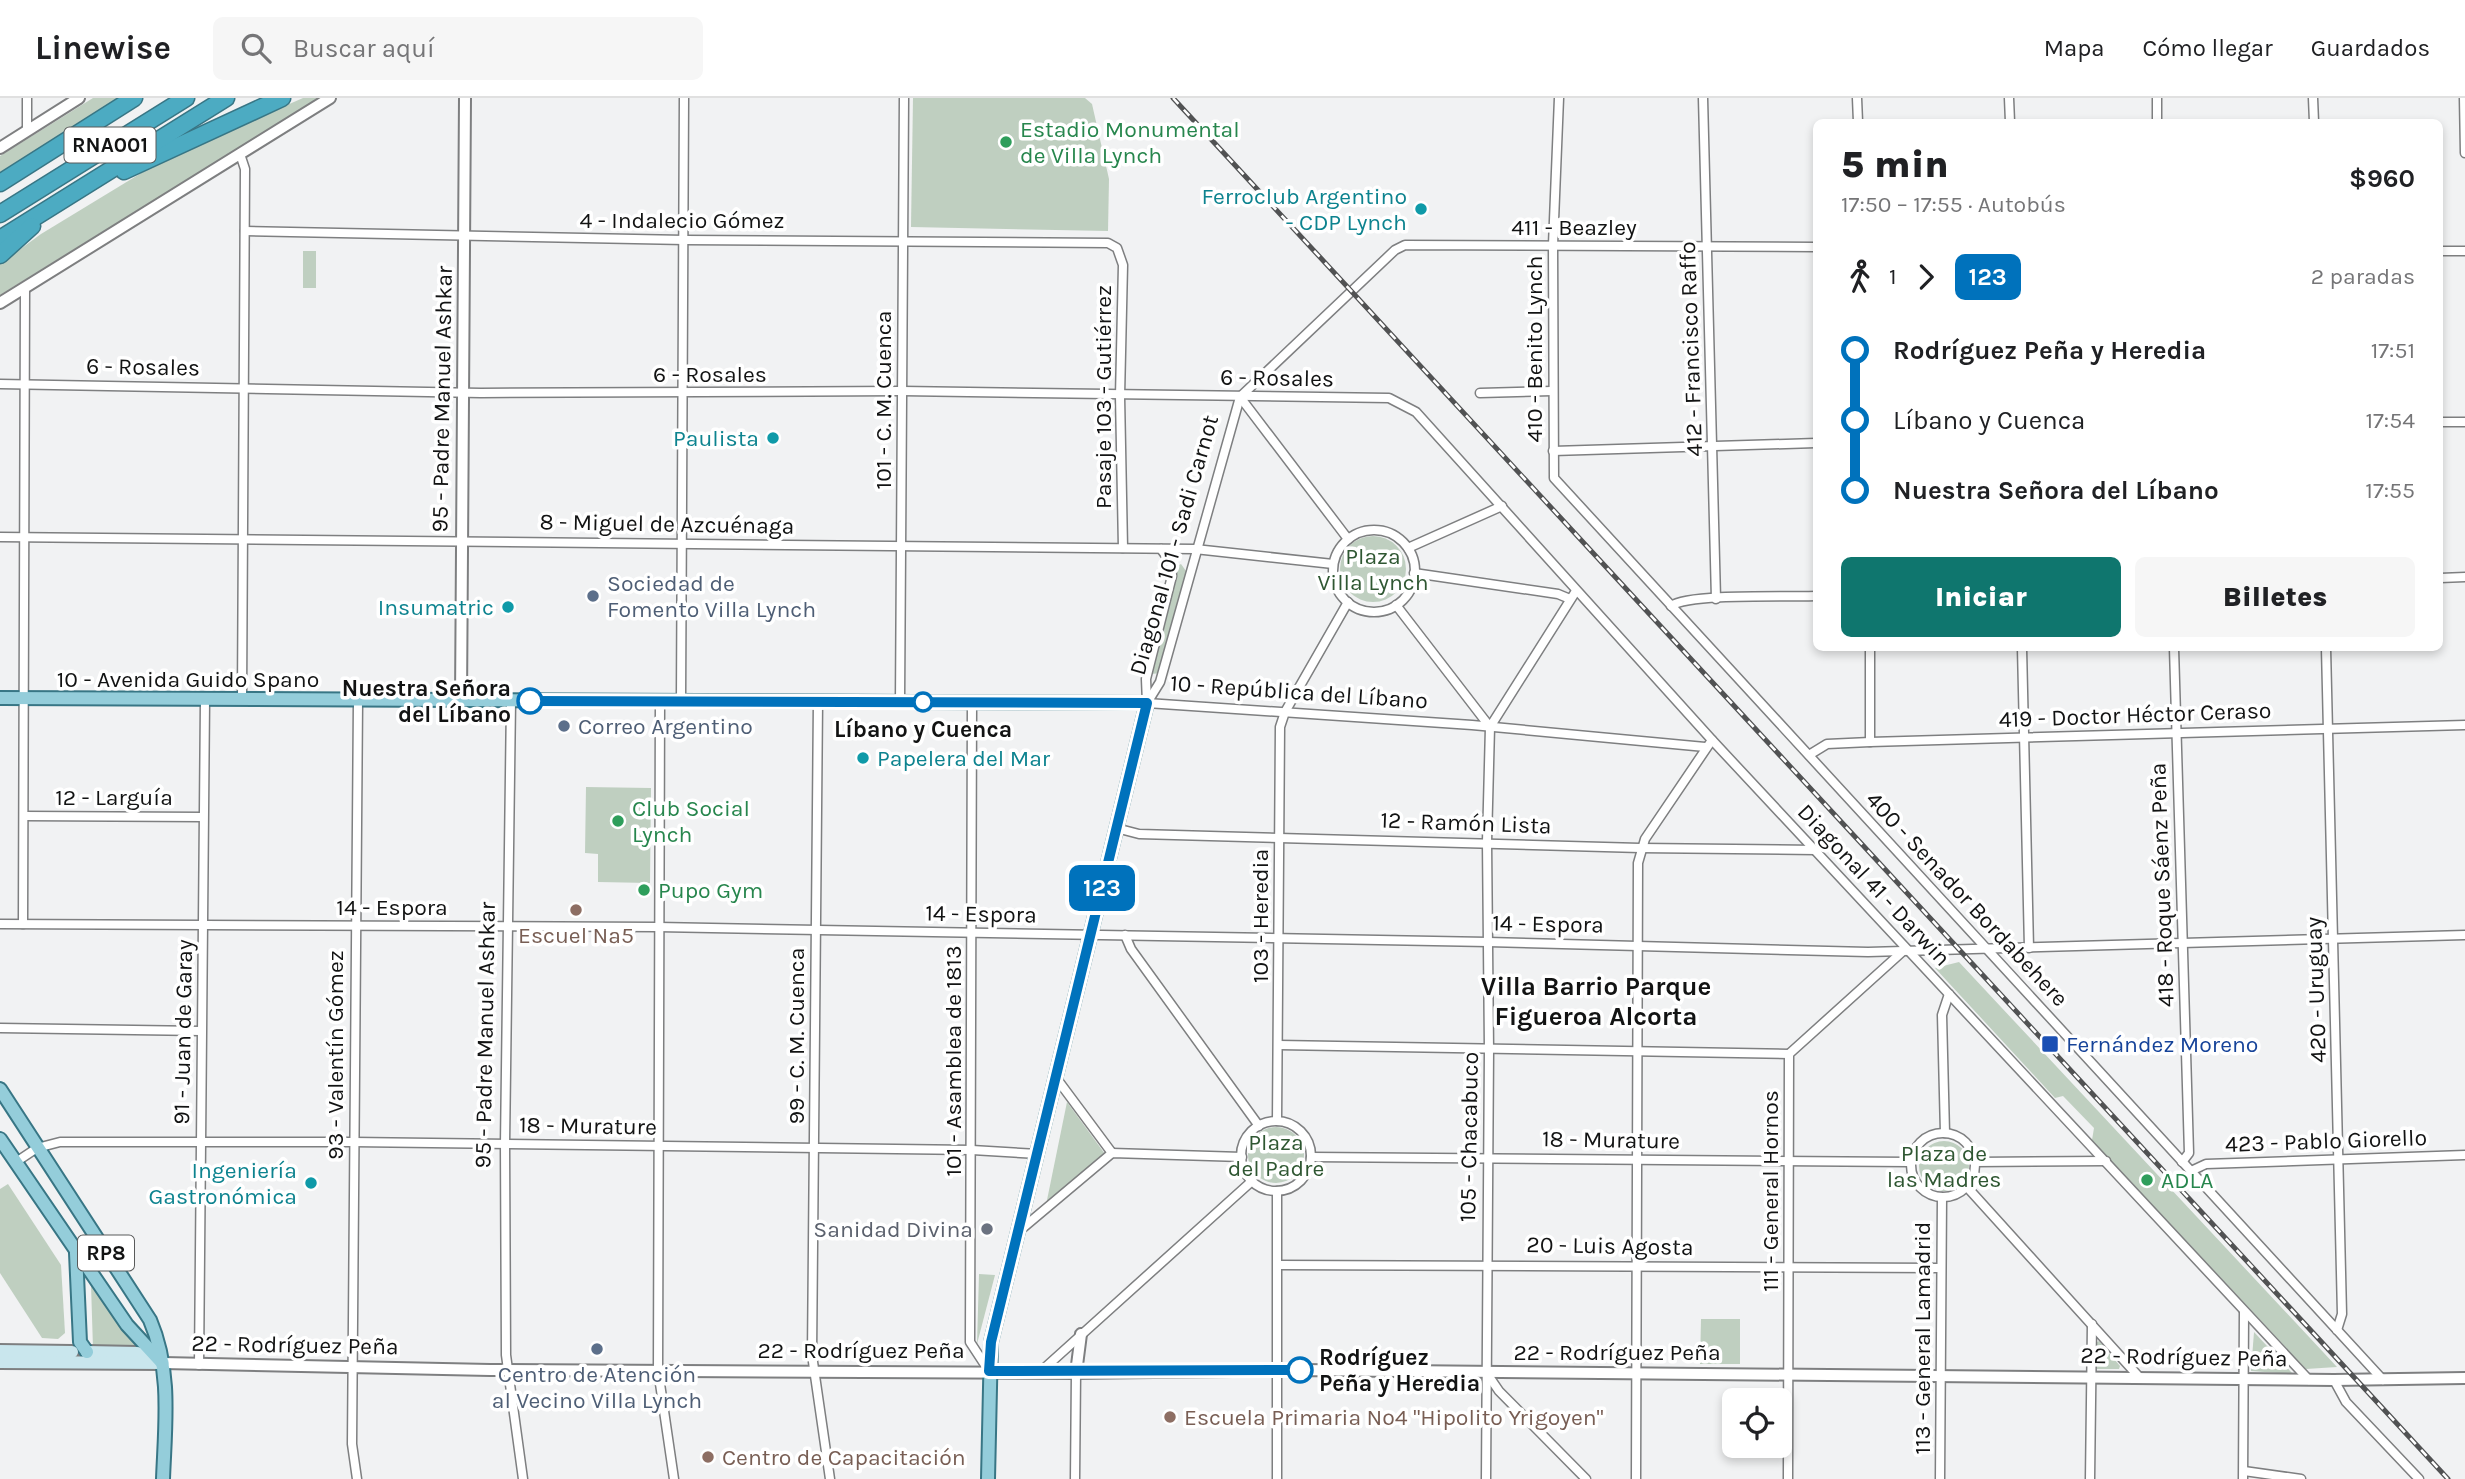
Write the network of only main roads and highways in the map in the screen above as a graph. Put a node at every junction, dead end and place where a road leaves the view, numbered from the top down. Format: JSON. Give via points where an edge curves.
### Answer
{"nodes":[{"id":1,"x":186,"y":98,"type":"edge"},
{"id":2,"x":226,"y":98,"type":"edge"},
{"id":3,"x":282,"y":98,"type":"edge"},
{"id":4,"x":129,"y":100,"type":"edge"},
{"id":5,"x":3,"y":180,"type":"edge"},
{"id":6,"x":80,"y":189,"type":"junction"},
{"id":7,"x":52,"y":206,"type":"junction"},
{"id":8,"x":0,"y":214,"type":"edge"},
{"id":9,"x":0,"y":239,"type":"edge"},
{"id":10,"x":0,"y":255,"type":"edge"},
{"id":11,"x":0,"y":698,"type":"edge"},
{"id":12,"x":511,"y":701,"type":"joint"},
{"id":13,"x":1147,"y":703,"type":"joint"},
{"id":14,"x":0,"y":1089,"type":"edge"},
{"id":15,"x":0,"y":1139,"type":"edge"},
{"id":16,"x":75,"y":1250,"type":"junction"},
{"id":17,"x":80,"y":1348,"type":"junction"},
{"id":18,"x":0,"y":1351,"type":"edge"},
{"id":19,"x":0,"y":1362,"type":"edge"},
{"id":20,"x":163,"y":1363,"type":"junction"},
{"id":21,"x":163,"y":1479,"type":"edge"},
{"id":22,"x":988,"y":1479,"type":"edge"}],
"edges":[{"from":1,"to":8,"type":"highway","number":"RNA001"},
{"from":2,"to":6,"type":"highway","number":"RNA001"},
{"from":3,"to":6,"type":"highway"},
{"from":4,"to":5,"type":"highway"},
{"from":6,"to":7,"type":"highway","number":"RNA001"},
{"from":7,"to":9,"type":"highway","number":"RNA001"},
{"from":7,"to":10,"type":"highway"},
{"from":11,"to":12,"type":"main road","name":"10 - Avenida Guido Spano"},
{"from":12,"to":13,"type":"main road","name":"10 - República del Líbano"},
{"from":13,"to":22,"type":"main road","name":"Diagonal 101 - Sadi Carnot","via":[[991,1342]]},
{"from":14,"to":20,"type":"main road","number":"RP8","via":[[150,1320]]},
{"from":15,"to":16,"type":"main road","number":"RP8"},
{"from":16,"to":17,"type":"main road"},
{"from":16,"to":20,"type":"main road","number":"RP8","via":[[133,1332]]},
{"from":17,"to":18,"type":"main road","name":"22 - Rodríguez Peña"},
{"from":17,"to":20,"type":"main road","name":"22 - Rodríguez Peña","via":[[137,1353]]},
{"from":19,"to":20,"type":"main road","name":"22 - Rodríguez Peña"},
{"from":20,"to":21,"type":"main road","number":"RP8"}]}
